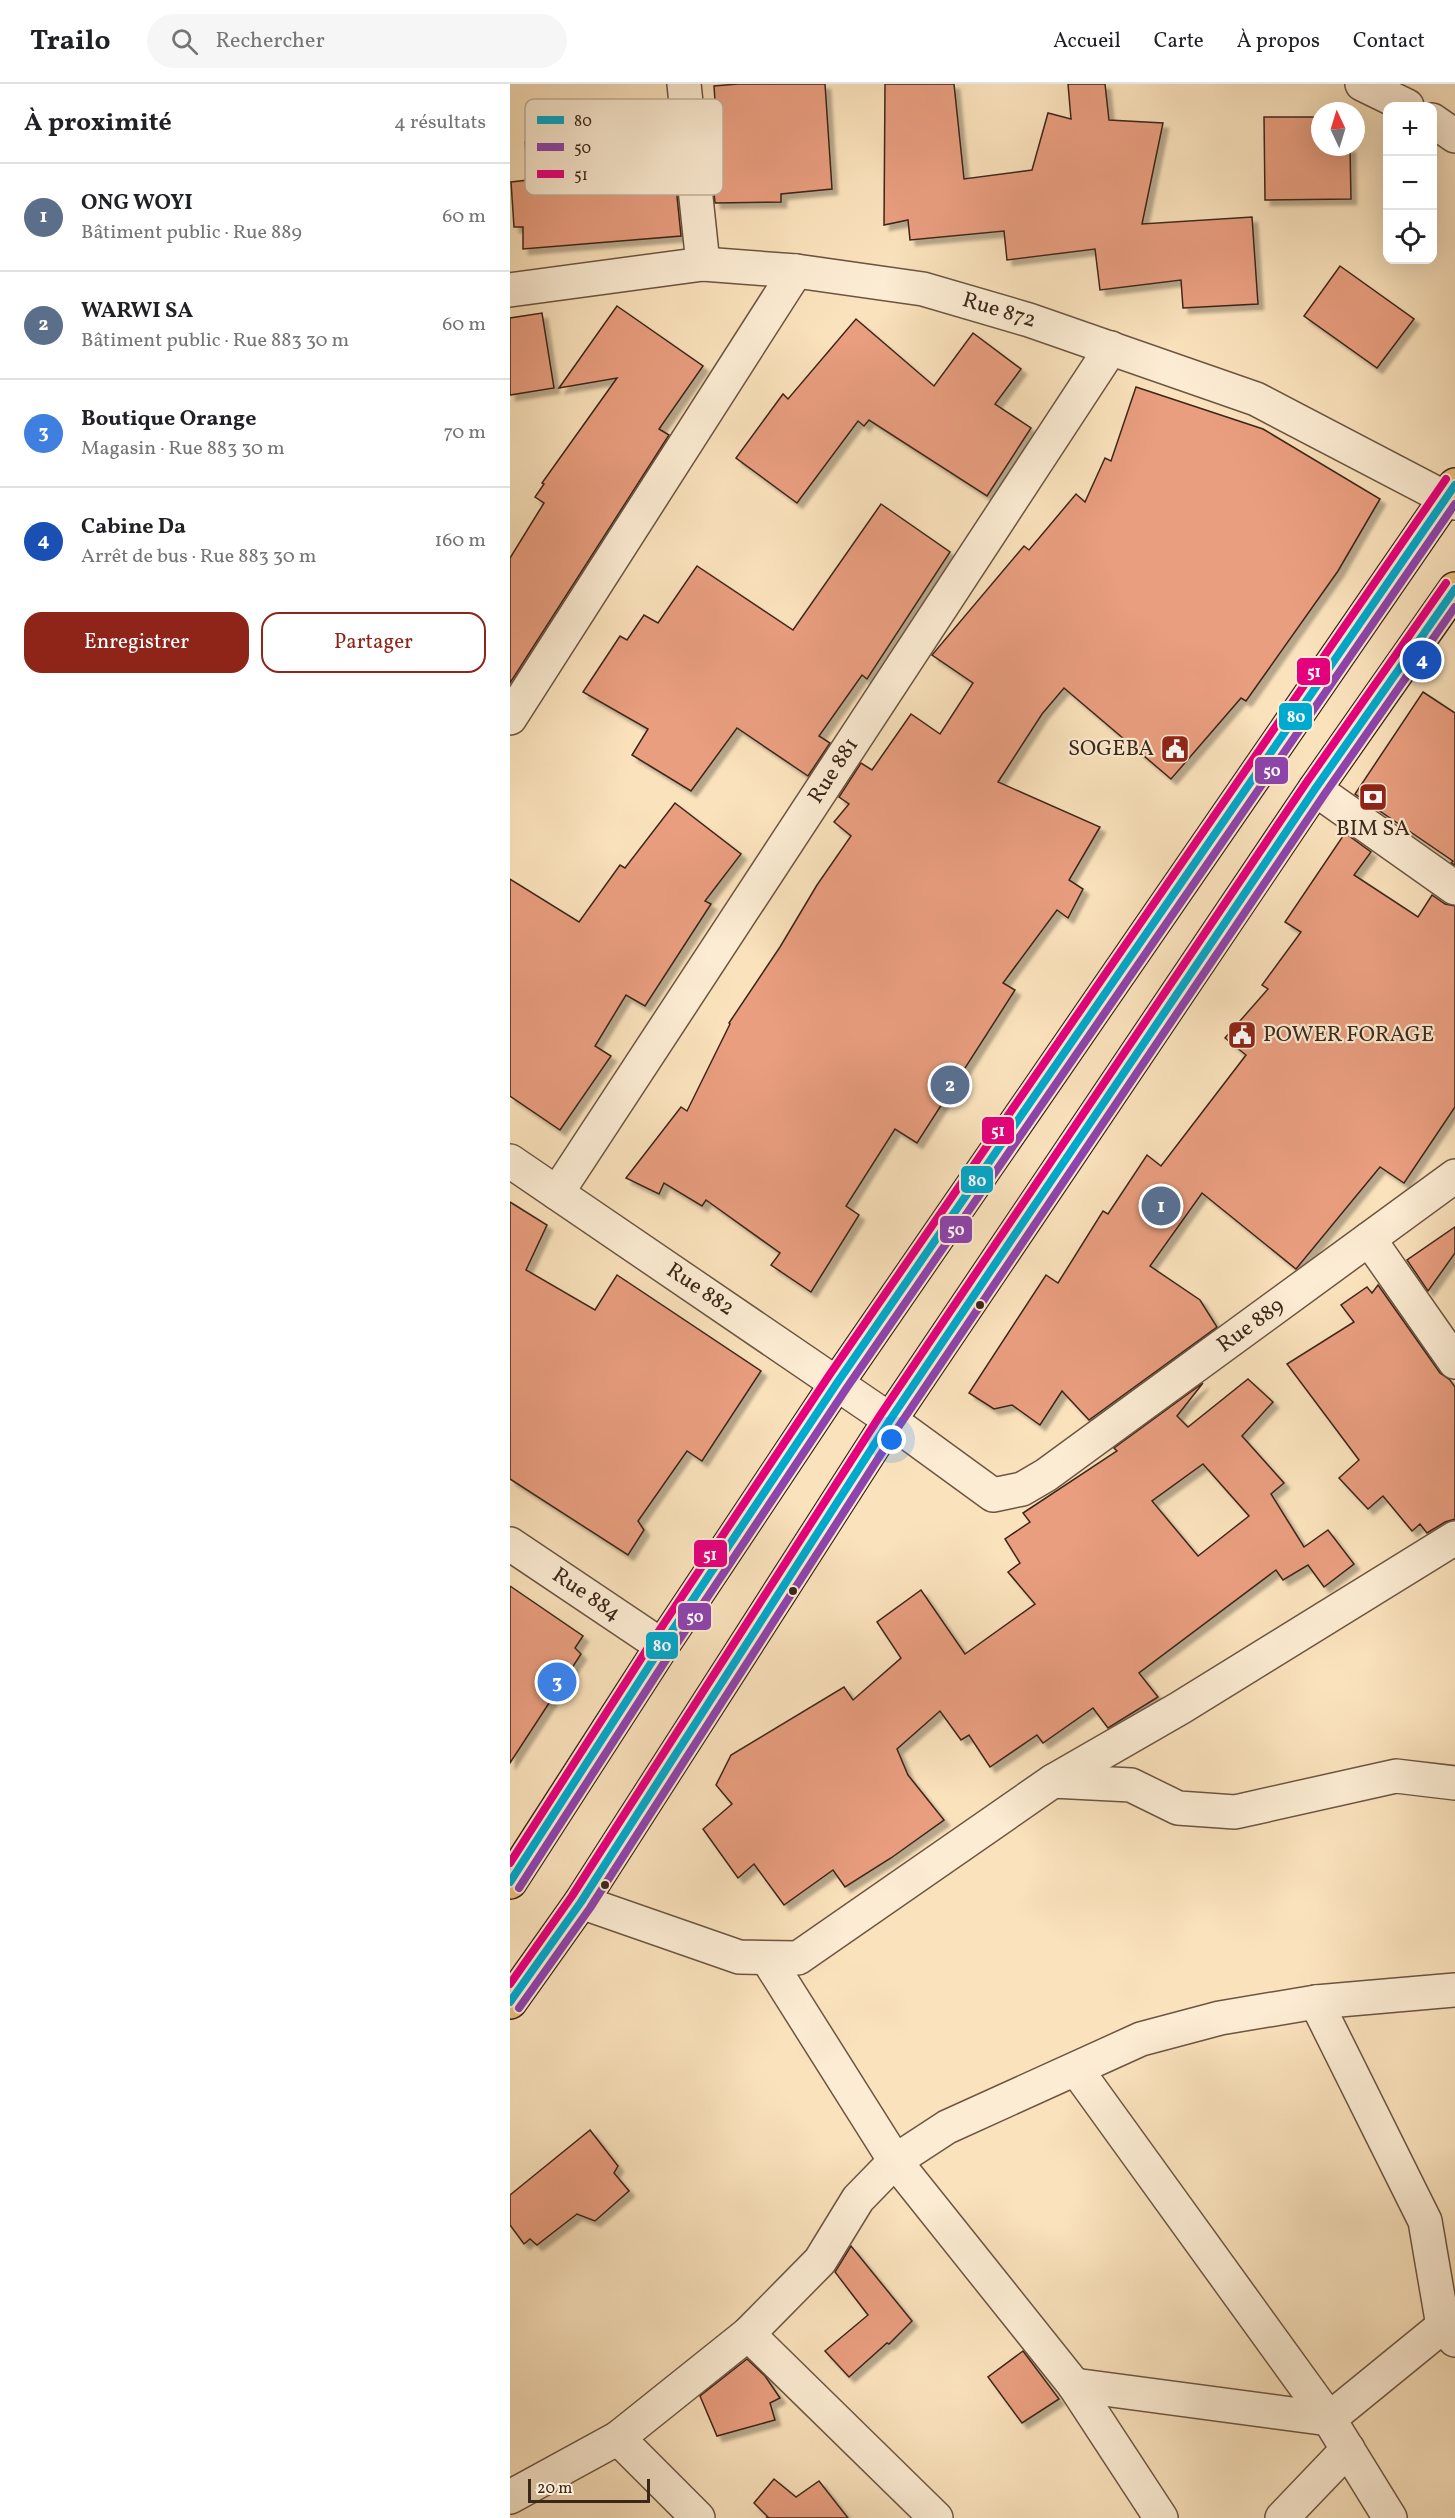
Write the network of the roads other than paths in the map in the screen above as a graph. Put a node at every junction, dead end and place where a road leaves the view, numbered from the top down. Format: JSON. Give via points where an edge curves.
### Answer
{"nodes":[{"id":1,"x":684,"y":84,"type":"edge"},
{"id":2,"x":1362,"y":84,"type":"edge"},
{"id":3,"x":686,"y":99,"type":"edge"},
{"id":4,"x":1399,"y":102,"type":"edge"},
{"id":5,"x":1437,"y":123,"type":"edge"},
{"id":6,"x":1455,"y":135,"type":"edge"},
{"id":7,"x":696,"y":195,"type":"edge"},
{"id":8,"x":703,"y":264,"type":"junction"},
{"id":9,"x":796,"y":271,"type":"junction"},
{"id":10,"x":510,"y":290,"type":"edge"},
{"id":11,"x":1111,"y":348,"type":"junction"},
{"id":12,"x":1452,"y":495,"type":"edge"},
{"id":13,"x":1455,"y":589,"type":"edge"},
{"id":14,"x":510,"y":718,"type":"edge"},
{"id":15,"x":1315,"y":789,"type":"junction"},
{"id":16,"x":1455,"y":888,"type":"edge"},
{"id":17,"x":510,"y":1161,"type":"edge"},
{"id":18,"x":1455,"y":1176,"type":"edge"},
{"id":19,"x":557,"y":1193,"type":"junction"},
{"id":20,"x":1369,"y":1239,"type":"junction"},
{"id":21,"x":1455,"y":1362,"type":"edge"},
{"id":22,"x":837,"y":1383,"type":"junction"},
{"id":23,"x":890,"y":1420,"type":"junction"},
{"id":24,"x":1455,"y":1538,"type":"edge"},
{"id":25,"x":510,"y":1544,"type":"edge"},
{"id":26,"x":662,"y":1646,"type":"junction"},
{"id":27,"x":1053,"y":1781,"type":"junction"},
{"id":28,"x":1455,"y":1783,"type":"edge"},
{"id":29,"x":519,"y":1847,"type":"edge"},
{"id":30,"x":510,"y":1882,"type":"edge"},
{"id":31,"x":581,"y":1902,"type":"junction"},
{"id":32,"x":767,"y":1958,"type":"junction"},
{"id":33,"x":1455,"y":1990,"type":"edge"},
{"id":34,"x":510,"y":2002,"type":"edge"},
{"id":35,"x":1316,"y":2002,"type":"junction"},
{"id":36,"x":1076,"y":2069,"type":"junction"},
{"id":37,"x":895,"y":2161,"type":"junction"},
{"id":38,"x":1443,"y":2255,"type":"edge"},
{"id":39,"x":1449,"y":2333,"type":"edge"},
{"id":40,"x":748,"y":2334,"type":"junction"},
{"id":41,"x":1074,"y":2385,"type":"junction"},
{"id":42,"x":1329,"y":2419,"type":"junction"},
{"id":43,"x":618,"y":2438,"type":"junction"},
{"id":44,"x":1348,"y":2449,"type":"junction"},
{"id":45,"x":510,"y":2497,"type":"edge"},
{"id":46,"x":698,"y":2518,"type":"edge"},
{"id":47,"x":936,"y":2518,"type":"edge"},
{"id":48,"x":1161,"y":2518,"type":"edge"},
{"id":49,"x":1282,"y":2518,"type":"edge"},
{"id":50,"x":1390,"y":2518,"type":"edge"}],
"edges":[{"from":1,"to":3,"type":"street"},
{"from":2,"to":4,"type":"street"},
{"from":5,"to":6,"type":"street"},
{"from":7,"to":8,"type":"street"},
{"from":8,"to":9,"type":"street","name":"Rue 872"},
{"from":8,"to":10,"type":"street","name":"Rue 872"},
{"from":9,"to":11,"type":"street","name":"Rue 872","via":[[923,289]]},
{"from":9,"to":14,"type":"street"},
{"from":11,"to":12,"type":"street","name":"Rue 872","via":[[1256,399]]},
{"from":11,"to":19,"type":"street","name":"Rue 881"},
{"from":12,"to":22,"type":"main road"},
{"from":13,"to":15,"type":"main road"},
{"from":15,"to":16,"type":"street"},
{"from":15,"to":23,"type":"main road"},
{"from":17,"to":19,"type":"street","name":"Rue 882"},
{"from":18,"to":20,"type":"street","name":"Rue 889"},
{"from":19,"to":22,"type":"street","name":"Rue 882"},
{"from":20,"to":21,"type":"street"},
{"from":20,"to":23,"type":"street","name":"Rue 889","via":[[1022,1489],[993,1495]]},
{"from":22,"to":23,"type":"street","name":"Rue 882"},
{"from":22,"to":26,"type":"main road"},
{"from":23,"to":31,"type":"main road"},
{"from":24,"to":27,"type":"street","via":[[1180,1708]]},
{"from":25,"to":26,"type":"street","name":"Rue 884"},
{"from":26,"to":29,"type":"main road"},
{"from":27,"to":28,"type":"street","via":[[1131,1785],[1178,1808],[1235,1812],[1396,1776]]},
{"from":27,"to":32,"type":"street","via":[[798,1958]]},
{"from":29,"to":30,"type":"main road"},
{"from":31,"to":32,"type":"street","via":[[739,1957]]},
{"from":31,"to":34,"type":"main road"},
{"from":32,"to":37,"type":"street"},
{"from":33,"to":35,"type":"street"},
{"from":35,"to":36,"type":"street","via":[[1220,2018],[1141,2039]]},
{"from":35,"to":38,"type":"street"},
{"from":36,"to":37,"type":"street","via":[[947,2127]]},
{"from":36,"to":42,"type":"street"},
{"from":37,"to":40,"type":"street","via":[[858,2199],[820,2261]]},
{"from":37,"to":41,"type":"street"},
{"from":38,"to":39,"type":"street"},
{"from":39,"to":42,"type":"street"},
{"from":40,"to":43,"type":"street"},
{"from":40,"to":47,"type":"street"},
{"from":41,"to":42,"type":"street"},
{"from":41,"to":48,"type":"street"},
{"from":42,"to":44,"type":"street"},
{"from":43,"to":45,"type":"street"},
{"from":43,"to":46,"type":"street"},
{"from":44,"to":49,"type":"street"},
{"from":44,"to":50,"type":"street"}]}
